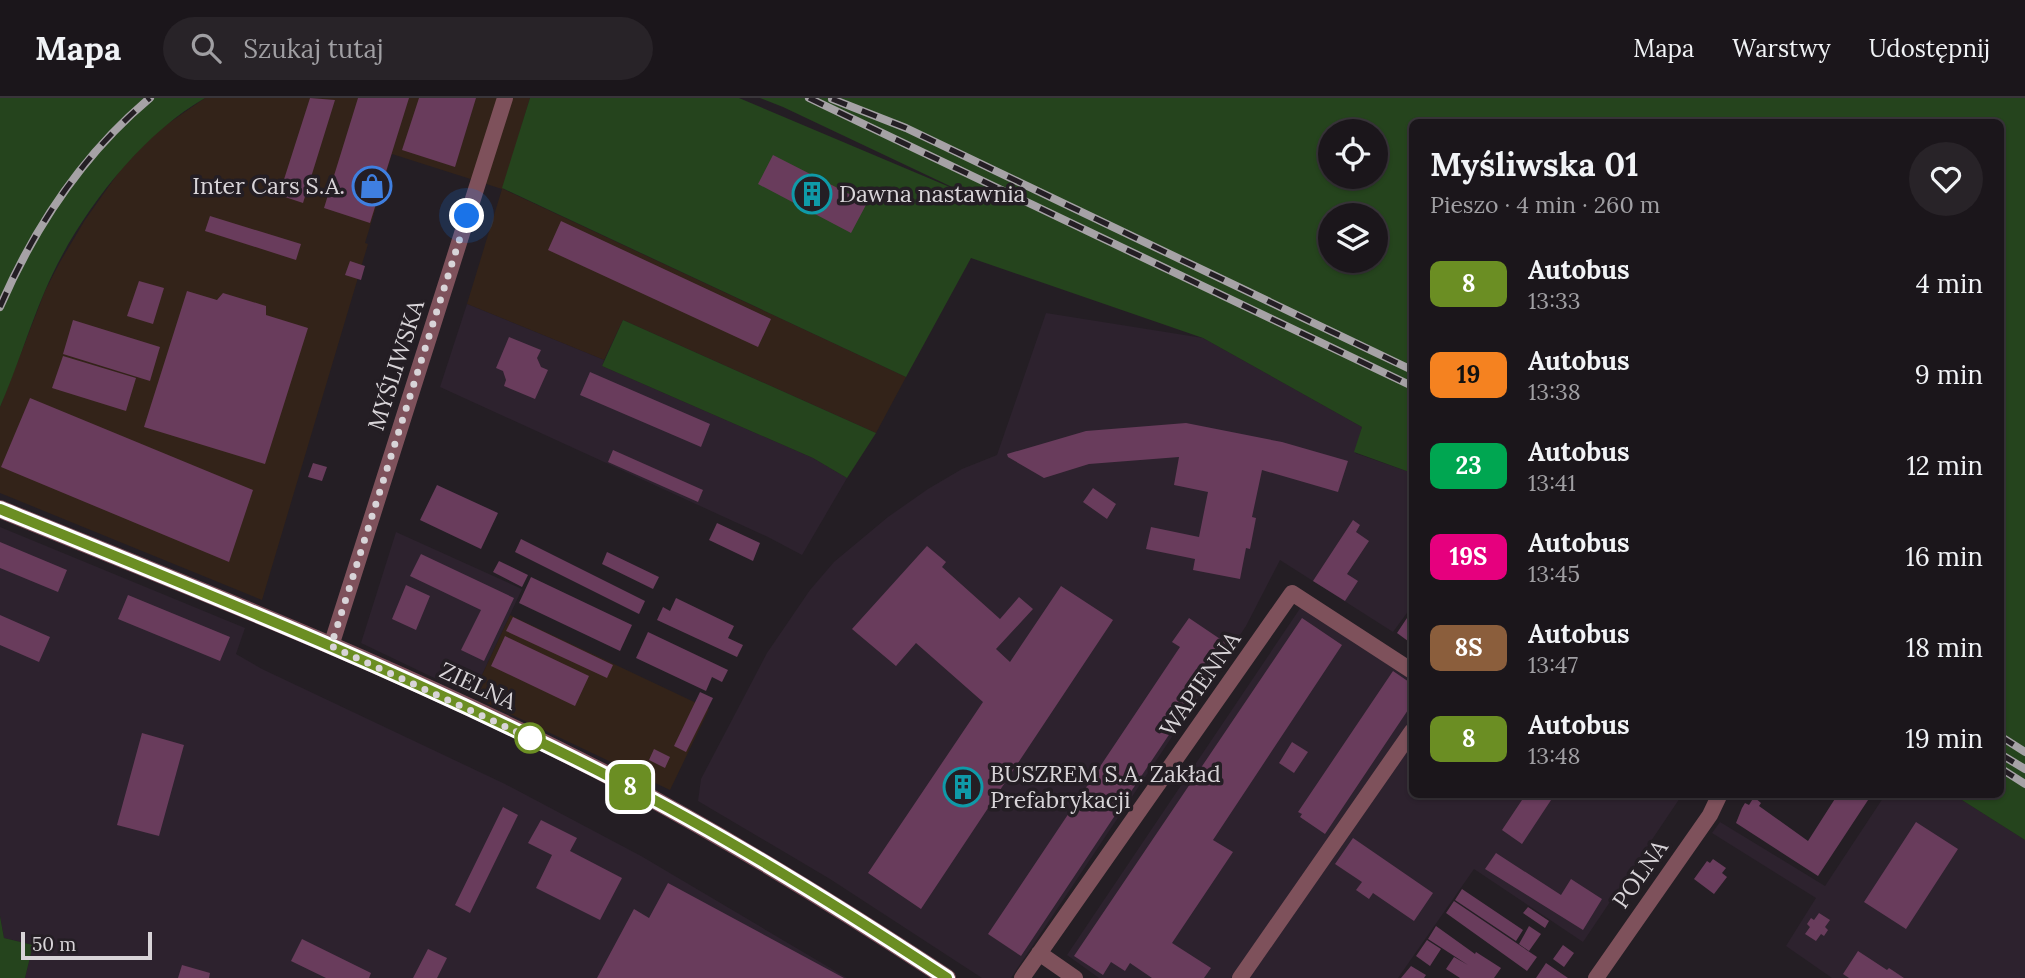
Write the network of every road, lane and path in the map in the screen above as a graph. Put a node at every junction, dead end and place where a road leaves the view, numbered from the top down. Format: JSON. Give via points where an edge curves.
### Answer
{"nodes":[{"id":1,"x":505,"y":98,"type":"edge"},
{"id":2,"x":0,"y":509,"type":"edge"},
{"id":3,"x":331,"y":646,"type":"junction"},
{"id":4,"x":1409,"y":669,"type":"edge"},
{"id":5,"x":1409,"y":735,"type":"edge"},
{"id":6,"x":1718,"y":798,"type":"edge"},
{"id":7,"x":1039,"y":953,"type":"junction"},
{"id":8,"x":947,"y":978,"type":"edge"},
{"id":9,"x":1022,"y":978,"type":"edge"},
{"id":10,"x":1075,"y":978,"type":"edge"},
{"id":11,"x":1240,"y":978,"type":"edge"},
{"id":12,"x":1596,"y":978,"type":"edge"}],
"edges":[{"from":1,"to":3,"type":"street","name":"MYŚLIWSKA"},
{"from":2,"to":3,"type":"street","name":"ZIELNA"},
{"from":3,"to":8,"type":"street","name":"ZIELNA","via":[[633,789],[858,920]]},
{"from":4,"to":7,"type":"street","name":"WAPIENNA","via":[[1292,593]]},
{"from":5,"to":11,"type":"street"},
{"from":6,"to":12,"type":"street","name":"POLNA"},
{"from":7,"to":9,"type":"street","name":"WAPIENNA"},
{"from":7,"to":10,"type":"street"}]}
